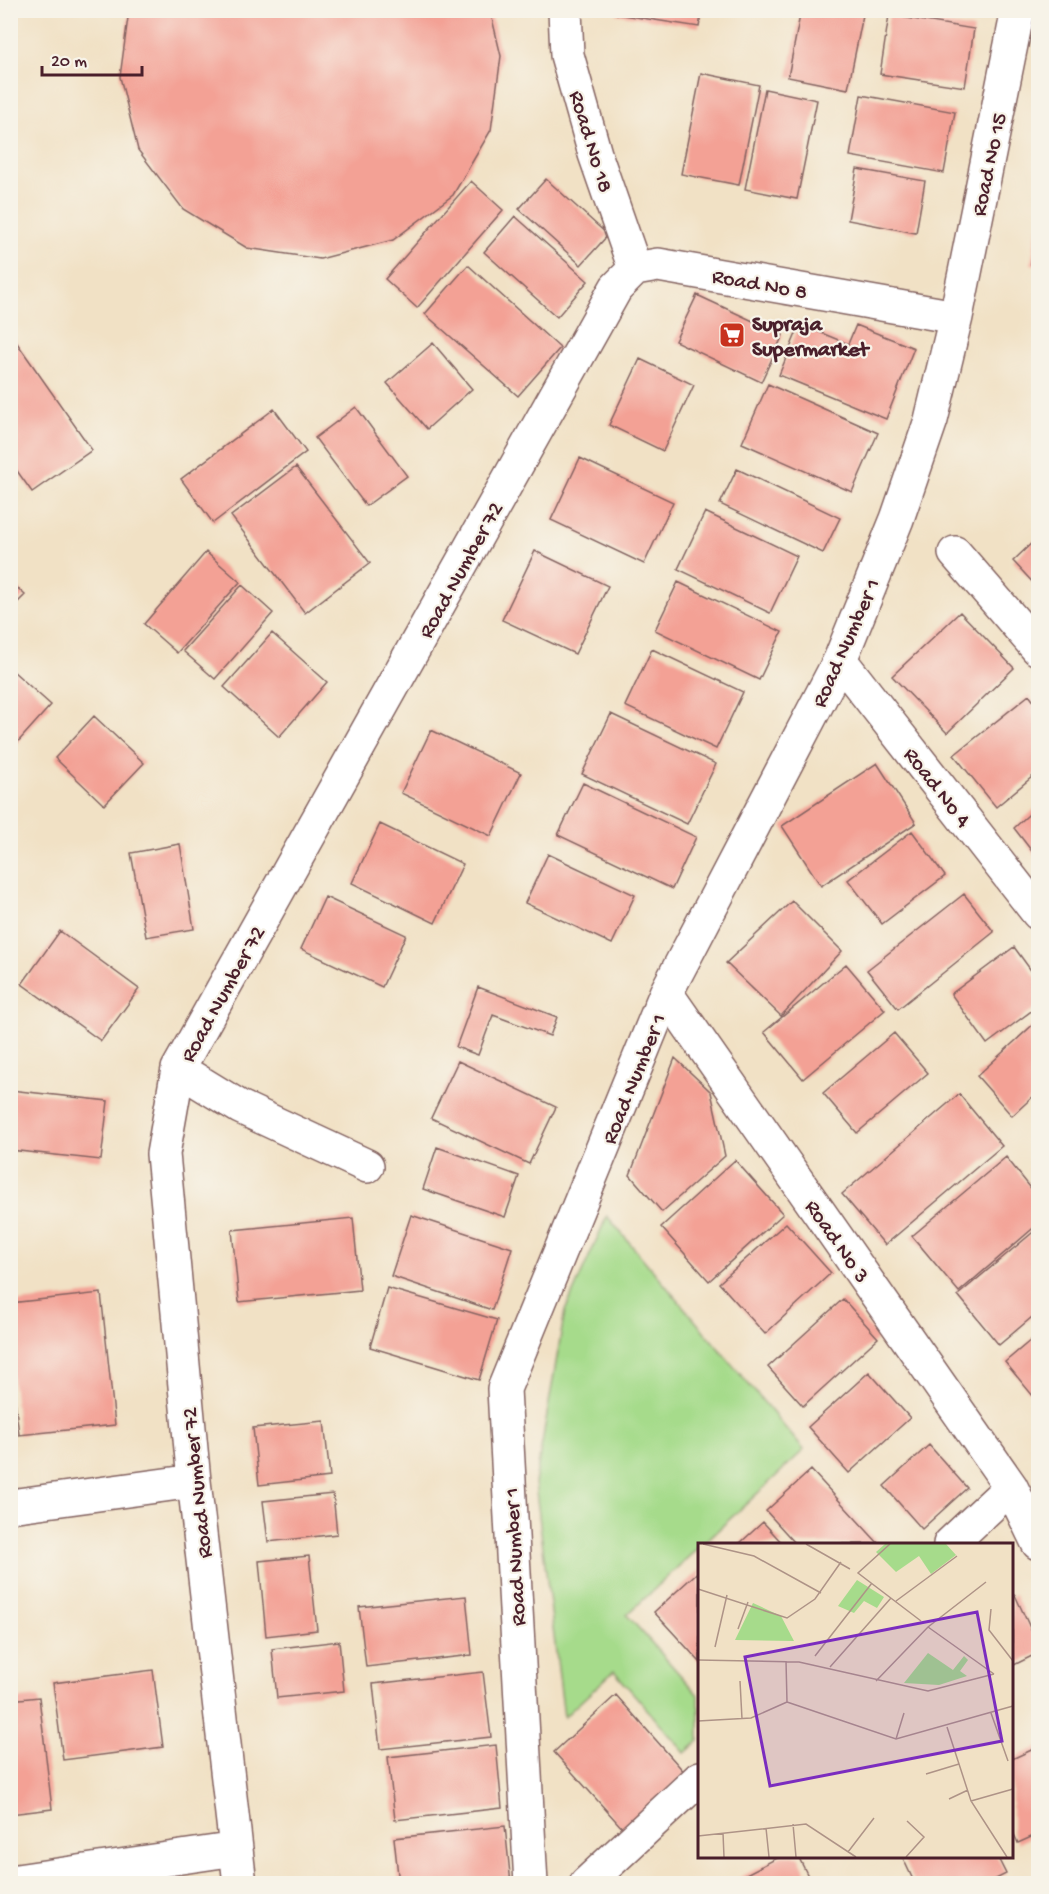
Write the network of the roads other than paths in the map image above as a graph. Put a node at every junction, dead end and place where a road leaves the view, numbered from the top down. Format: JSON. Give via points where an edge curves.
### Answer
{"nodes":[{"id":1,"x":565,"y":10,"type":"edge"},
{"id":2,"x":1018,"y":10,"type":"edge"},
{"id":3,"x":635,"y":269,"type":"junction"},
{"id":4,"x":956,"y":317,"type":"junction"},
{"id":5,"x":955,"y":553,"type":"dead end"},
{"id":6,"x":1038,"y":650,"type":"edge"},
{"id":7,"x":840,"y":660,"type":"junction"},
{"id":8,"x":1038,"y":913,"type":"edge"},
{"id":9,"x":666,"y":993,"type":"junction"},
{"id":10,"x":178,"y":1069,"type":"junction"},
{"id":11,"x":367,"y":1166,"type":"dead end"},
{"id":12,"x":194,"y":1481,"type":"junction"},
{"id":13,"x":1011,"y":1487,"type":"junction"},
{"id":14,"x":10,"y":1506,"type":"edge"},
{"id":15,"x":952,"y":1543,"type":"edge"},
{"id":16,"x":1038,"y":1543,"type":"edge"},
{"id":17,"x":698,"y":1779,"type":"edge"},
{"id":18,"x":236,"y":1849,"type":"junction"},
{"id":19,"x":10,"y":1882,"type":"edge"},
{"id":20,"x":240,"y":1884,"type":"edge"},
{"id":21,"x":531,"y":1884,"type":"edge"},
{"id":22,"x":586,"y":1884,"type":"edge"}],
"edges":[{"from":1,"to":3,"type":"street","name":"Road No 18","via":[[567,56],[595,154]]},
{"from":2,"to":4,"type":"street","name":"Road No 15"},
{"from":3,"to":4,"type":"street","name":"Road No 8","via":[[658,265]]},
{"from":3,"to":10,"type":"street","name":"Road Number 72","via":[[616,288]]},
{"from":4,"to":7,"type":"street","name":"Road Number 1","via":[[931,420],[897,519]]},
{"from":5,"to":6,"type":"street"},
{"from":7,"to":8,"type":"street","name":"Road No 4"},
{"from":7,"to":9,"type":"street","name":"Road Number 1"},
{"from":9,"to":13,"type":"street","name":"Road No 3"},
{"from":9,"to":21,"type":"street","name":"Road Number 1","via":[[504,1389]]},
{"from":10,"to":11,"type":"street","via":[[240,1107]]},
{"from":10,"to":12,"type":"street","name":"Road Number 72","via":[[163,1154]]},
{"from":12,"to":14,"type":"street"},
{"from":12,"to":18,"type":"street","name":"Road Number 72"},
{"from":13,"to":15,"type":"street"},
{"from":13,"to":16,"type":"street","name":"Road No 3"},
{"from":17,"to":22,"type":"street"},
{"from":18,"to":19,"type":"street"},
{"from":18,"to":20,"type":"street","name":"Road Number 72"}]}
